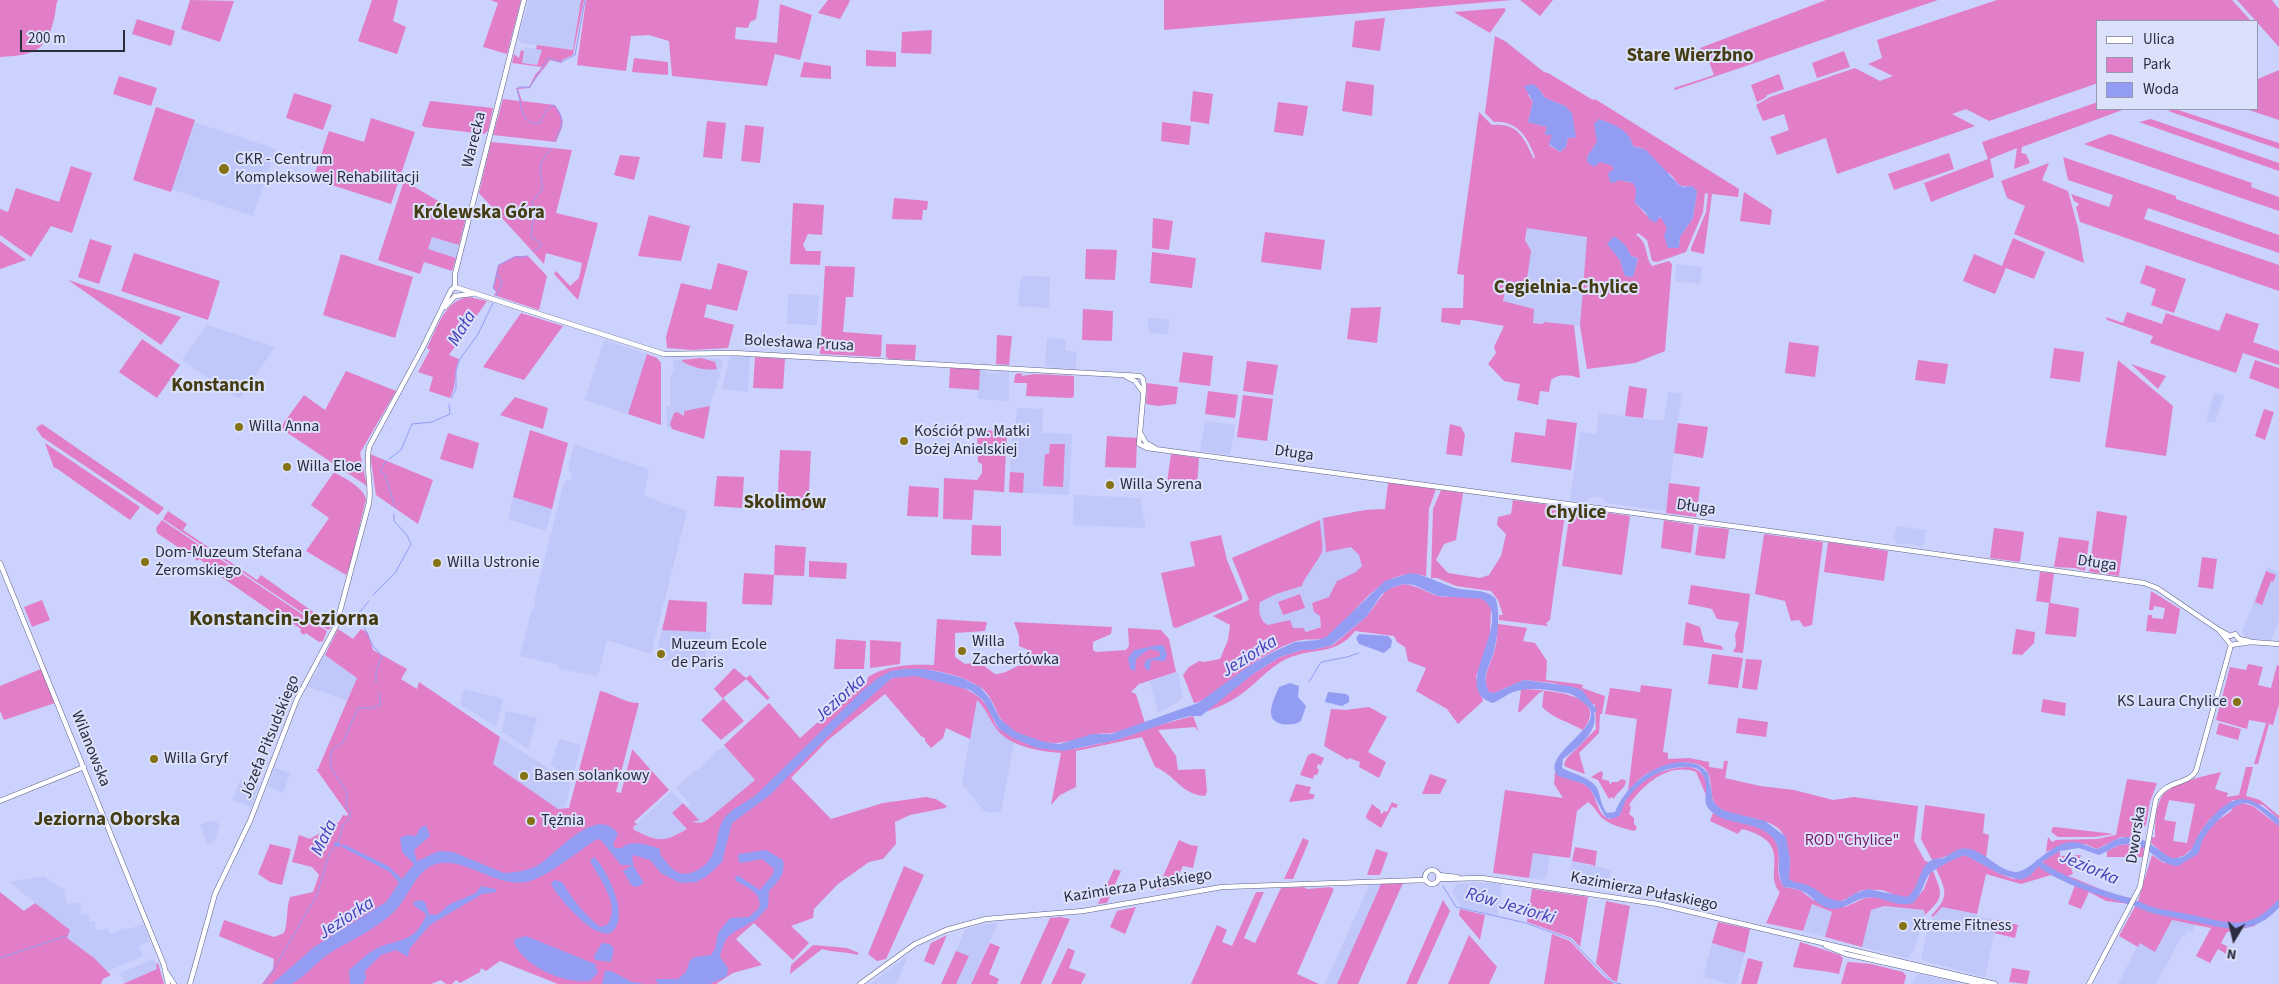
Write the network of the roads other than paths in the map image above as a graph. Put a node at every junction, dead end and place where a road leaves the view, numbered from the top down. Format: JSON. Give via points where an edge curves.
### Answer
{"nodes":[{"id":1,"x":524,"y":0,"type":"edge"},
{"id":2,"x":457,"y":288,"type":"junction"},
{"id":3,"x":455,"y":294,"type":"junction"},
{"id":4,"x":481,"y":295,"type":"junction"},
{"id":5,"x":1144,"y":443,"type":"joint"},
{"id":6,"x":0,"y":563,"type":"edge"},
{"id":7,"x":2229,"y":637,"type":"junction"},
{"id":8,"x":2239,"y":641,"type":"junction"},
{"id":9,"x":2232,"y":644,"type":"junction"},
{"id":10,"x":2279,"y":644,"type":"edge"},
{"id":11,"x":84,"y":767,"type":"junction"},
{"id":12,"x":0,"y":801,"type":"edge"},
{"id":13,"x":1438,"y":877,"type":"junction"},
{"id":14,"x":1425,"y":878,"type":"junction"},
{"id":15,"x":1912,"y":967,"type":"junction"},
{"id":16,"x":166,"y":972,"type":"junction"},
{"id":17,"x":190,"y":982,"type":"edge"},
{"id":18,"x":168,"y":984,"type":"edge"},
{"id":19,"x":174,"y":984,"type":"edge"},
{"id":20,"x":186,"y":984,"type":"edge"},
{"id":21,"x":860,"y":984,"type":"edge"},
{"id":22,"x":1981,"y":984,"type":"edge"},
{"id":23,"x":1995,"y":984,"type":"edge"},
{"id":24,"x":2089,"y":984,"type":"edge"}],
"edges":[{"from":1,"to":2,"type":"street","name":"Warecka","via":[[454,274]]},
{"from":2,"to":3,"type":"street","name":"Warecka"},
{"from":2,"to":3,"type":"street","name":"Józefa Piłsudskiego","via":[[452,289]]},
{"from":2,"to":4,"type":"street","name":"Bolesława Prusa"},
{"from":3,"to":4,"type":"street","name":"Bolesława Prusa"},
{"from":3,"to":17,"type":"street","name":"Józefa Piłsudskiego","via":[[442,312],[369,447],[367,464],[371,495],[336,626],[297,699],[250,821],[215,894]]},
{"from":4,"to":5,"type":"street","name":"Bolesława Prusa","via":[[664,354],[744,354],[1125,376],[1138,381],[1142,392],[1141,434]]},
{"from":5,"to":7,"type":"street","name":"Długa","via":[[1156,448],[2144,583],[2157,588]]},
{"from":6,"to":11,"type":"street","name":"Wilanowska"},
{"from":7,"to":8,"type":"street","via":[[2235,634]]},
{"from":7,"to":9,"type":"street","name":"Długa"},
{"from":8,"to":9,"type":"street"},
{"from":8,"to":10,"type":"street"},
{"from":9,"to":24,"type":"street","name":"Dworska","via":[[2196,771],[2160,792],[2154,804],[2142,879],[2134,901]]},
{"from":11,"to":12,"type":"street"},
{"from":11,"to":16,"type":"street","name":"Wilanowska"},
{"from":13,"to":14,"type":"street","via":[[1431,884]]},
{"from":13,"to":14,"type":"street","via":[[1436,871],[1431,870]]},
{"from":13,"to":15,"type":"street","name":"Kazimierza Pułaskiego","via":[[1497,880],[1650,903]]},
{"from":14,"to":21,"type":"street","name":"Kazimierza Pułaskiego","via":[[1222,887],[1096,909],[986,919],[935,934],[904,951]]},
{"from":15,"to":22,"type":"street"},
{"from":15,"to":23,"type":"street"},
{"from":16,"to":18,"type":"street","name":"Wilanowska"},
{"from":16,"to":19,"type":"street","name":"Wilanowska"},
{"from":17,"to":20,"type":"street","name":"Józefa Piłsudskiego"}]}
